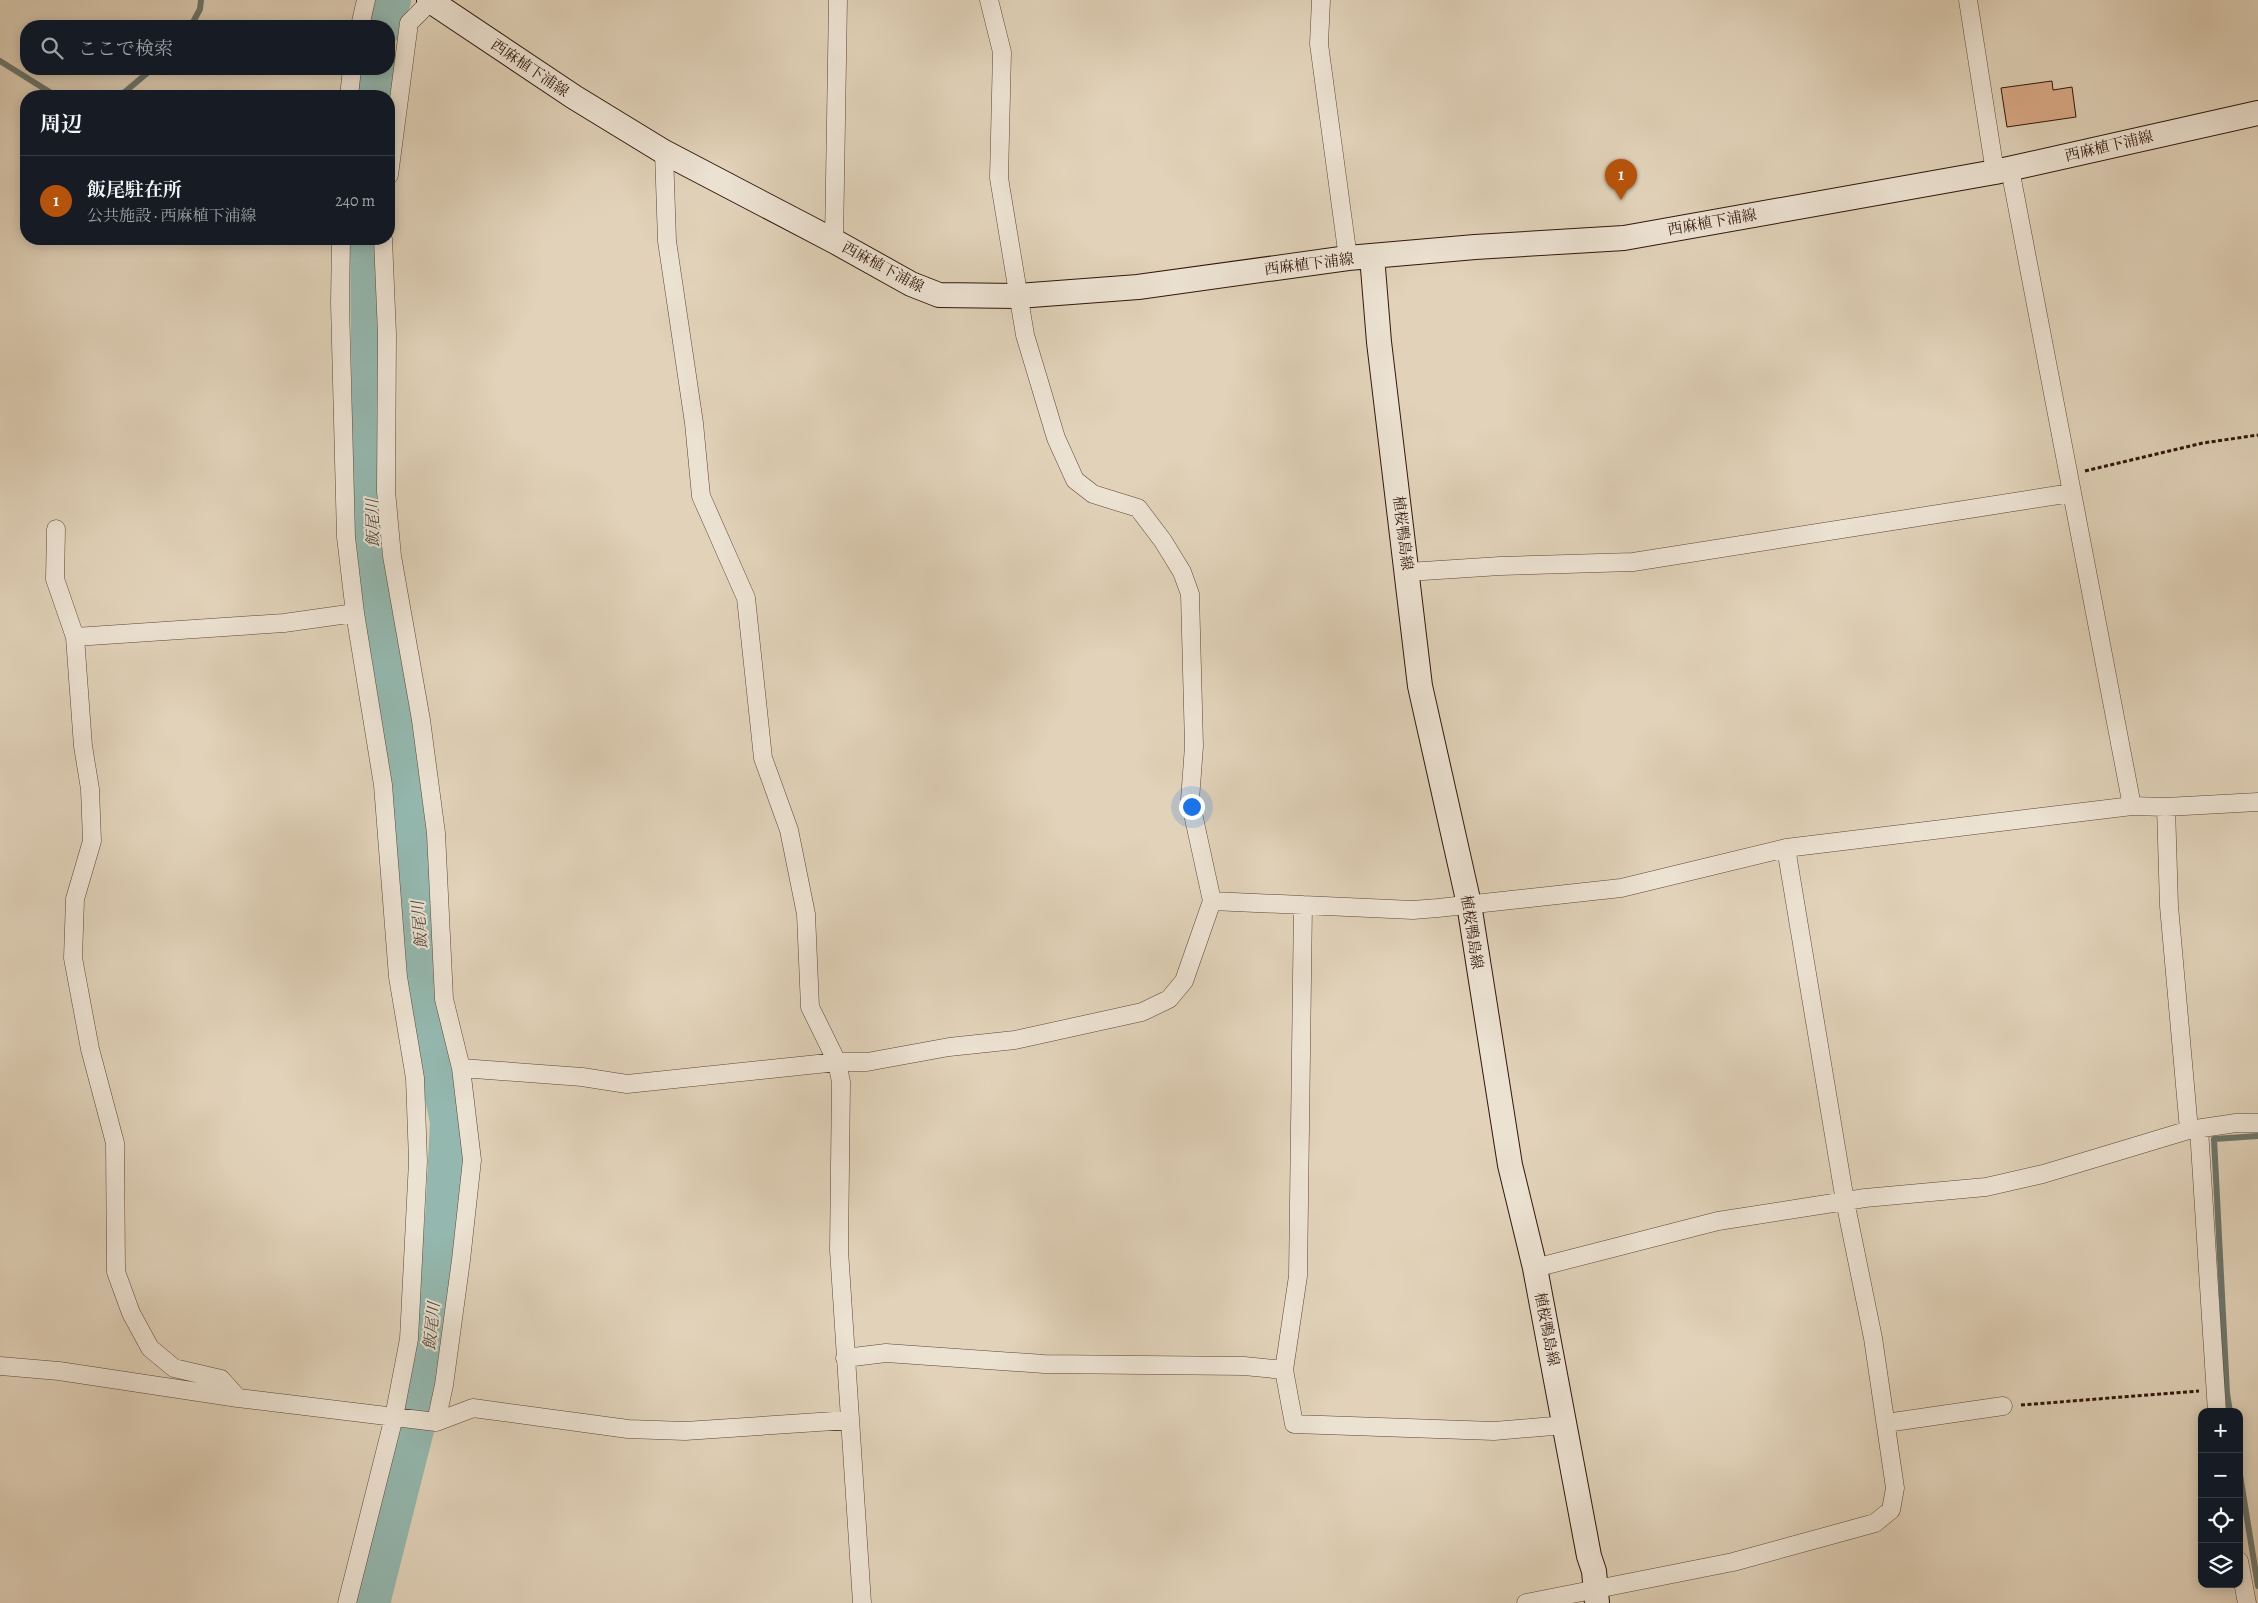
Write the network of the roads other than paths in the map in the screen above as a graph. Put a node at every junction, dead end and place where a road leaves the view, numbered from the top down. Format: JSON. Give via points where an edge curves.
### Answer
{"nodes":[{"id":1,"x":366,"y":0,"type":"edge"},
{"id":2,"x":838,"y":0,"type":"edge"},
{"id":3,"x":989,"y":0,"type":"edge"},
{"id":4,"x":1321,"y":0,"type":"edge"},
{"id":5,"x":1968,"y":0,"type":"edge"},
{"id":6,"x":430,"y":1,"type":"edge"},
{"id":7,"x":361,"y":20,"type":"edge"},
{"id":8,"x":351,"y":75,"type":"edge"},
{"id":9,"x":350,"y":90,"type":"edge"},
{"id":10,"x":2258,"y":113,"type":"edge"},
{"id":11,"x":395,"y":132,"type":"edge"},
{"id":12,"x":664,"y":152,"type":"junction"},
{"id":13,"x":2003,"y":170,"type":"junction"},
{"id":14,"x":834,"y":241,"type":"junction"},
{"id":15,"x":341,"y":245,"type":"edge"},
{"id":16,"x":383,"y":245,"type":"edge"},
{"id":17,"x":1372,"y":256,"type":"junction"},
{"id":18,"x":1348,"y":258,"type":"junction"},
{"id":19,"x":1018,"y":296,"type":"junction"},
{"id":20,"x":2071,"y":493,"type":"junction"},
{"id":21,"x":56,"y":529,"type":"dead end"},
{"id":22,"x":1408,"y":572,"type":"junction"},
{"id":23,"x":355,"y":613,"type":"junction"},
{"id":24,"x":75,"y":637,"type":"junction"},
{"id":25,"x":2258,"y":802,"type":"edge"},
{"id":26,"x":2132,"y":806,"type":"junction"},
{"id":27,"x":2166,"y":807,"type":"junction"},
{"id":28,"x":1786,"y":848,"type":"junction"},
{"id":29,"x":1212,"y":901,"type":"junction"},
{"id":30,"x":1469,"y":904,"type":"junction"},
{"id":31,"x":1303,"y":905,"type":"junction"},
{"id":32,"x":837,"y":1062,"type":"junction"},
{"id":33,"x":461,"y":1068,"type":"junction"},
{"id":34,"x":2258,"y":1123,"type":"edge"},
{"id":35,"x":2194,"y":1130,"type":"junction"},
{"id":36,"x":1844,"y":1201,"type":"junction"},
{"id":37,"x":1535,"y":1268,"type":"junction"},
{"id":38,"x":845,"y":1358,"type":"junction"},
{"id":39,"x":0,"y":1366,"type":"edge"},
{"id":40,"x":1284,"y":1370,"type":"junction"},
{"id":41,"x":238,"y":1398,"type":"junction"},
{"id":42,"x":2002,"y":1406,"type":"road end"},
{"id":43,"x":2218,"y":1408,"type":"edge"},
{"id":44,"x":394,"y":1417,"type":"junction"},
{"id":45,"x":849,"y":1420,"type":"junction"},
{"id":46,"x":436,"y":1422,"type":"junction"},
{"id":47,"x":1886,"y":1423,"type":"junction"},
{"id":48,"x":1565,"y":1425,"type":"junction"},
{"id":49,"x":2243,"y":1582,"type":"edge"},
{"id":50,"x":1597,"y":1596,"type":"edge"},
{"id":51,"x":347,"y":1603,"type":"edge"},
{"id":52,"x":862,"y":1603,"type":"edge"},
{"id":53,"x":1526,"y":1603,"type":"edge"},
{"id":54,"x":2247,"y":1603,"type":"edge"}],
"edges":[{"from":1,"to":7,"type":"street"},
{"from":2,"to":14,"type":"street"},
{"from":3,"to":19,"type":"street","via":[[1002,52],[999,178]]},
{"from":4,"to":18,"type":"street","via":[[1319,44]]},
{"from":5,"to":13,"type":"street"},
{"from":6,"to":11,"type":"street","via":[[410,23]]},
{"from":6,"to":12,"type":"main road","name":"西麻植下浦線","via":[[574,97]]},
{"from":8,"to":9,"type":"street"},
{"from":10,"to":13,"type":"main road","name":"西麻植下浦線"},
{"from":12,"to":14,"type":"main road","name":"西麻植下浦線"},
{"from":12,"to":32,"type":"street","via":[[667,242],[694,423],[701,496],[746,598],[763,758],[789,830],[806,914],[810,1007]]},
{"from":13,"to":17,"type":"main road","name":"西麻植下浦線","via":[[1624,238]]},
{"from":13,"to":20,"type":"street"},
{"from":14,"to":19,"type":"main road","name":"西麻植下浦線","via":[[911,284],[939,295]]},
{"from":15,"to":23,"type":"street","via":[[346,537]]},
{"from":16,"to":33,"type":"street","via":[[387,334],[386,491],[392,556],[421,720],[436,833],[444,999]]},
{"from":17,"to":18,"type":"main road","name":"西麻植下浦線"},
{"from":17,"to":22,"type":"main road","name":"植桜鴨島線","via":[[1379,342]]},
{"from":18,"to":19,"type":"main road","name":"西麻植下浦線","via":[[1138,287]]},
{"from":19,"to":29,"type":"street","via":[[1041,392],[1056,438],[1075,480],[1093,494],[1138,508],[1178,564],[1190,594],[1194,746],[1190,800]]},
{"from":20,"to":22,"type":"street","via":[[1632,562]]},
{"from":20,"to":26,"type":"street"},
{"from":21,"to":24,"type":"street","via":[[54,579]]},
{"from":22,"to":30,"type":"main road","name":"植桜鴨島線","via":[[1420,686]]},
{"from":23,"to":24,"type":"street","via":[[284,623]]},
{"from":23,"to":44,"type":"street","via":[[383,785],[398,977],[415,1078],[418,1161],[409,1340]]},
{"from":24,"to":41,"type":"street","via":[[92,841],[75,899],[73,958],[90,1049],[115,1143],[116,1272],[131,1313],[150,1348],[174,1368],[221,1379]]},
{"from":25,"to":27,"type":"street"},
{"from":26,"to":27,"type":"street"},
{"from":26,"to":28,"type":"street"},
{"from":27,"to":35,"type":"street","via":[[2169,906]]},
{"from":28,"to":30,"type":"street","via":[[1621,888]]},
{"from":28,"to":36,"type":"street"},
{"from":29,"to":31,"type":"street"},
{"from":29,"to":32,"type":"street","via":[[1184,981],[1169,999],[1142,1012],[1015,1040],[949,1046],[867,1062]]},
{"from":30,"to":31,"type":"street","via":[[1413,910]]},
{"from":30,"to":37,"type":"main road","name":"植桜鴨島線","via":[[1510,1165]]},
{"from":31,"to":40,"type":"street","via":[[1298,1276]]},
{"from":32,"to":33,"type":"street","via":[[627,1084],[582,1077]]},
{"from":32,"to":38,"type":"street","via":[[841,1082],[839,1250]]},
{"from":33,"to":46,"type":"street","via":[[472,1160],[459,1280]]},
{"from":34,"to":35,"type":"street"},
{"from":35,"to":36,"type":"street","via":[[2043,1174],[1986,1187]]},
{"from":35,"to":43,"type":"street"},
{"from":36,"to":37,"type":"street","via":[[1718,1221]]},
{"from":36,"to":47,"type":"street","via":[[1873,1338]]},
{"from":37,"to":48,"type":"main road","name":"植桜鴨島線"},
{"from":38,"to":40,"type":"street","via":[[886,1353],[1044,1364],[1244,1366]]},
{"from":38,"to":45,"type":"street"},
{"from":39,"to":41,"type":"street","via":[[58,1371]]},
{"from":40,"to":48,"type":"street","via":[[1294,1424],[1494,1431]]},
{"from":41,"to":44,"type":"street"},
{"from":42,"to":47,"type":"street"},
{"from":44,"to":46,"type":"street"},
{"from":44,"to":51,"type":"street"},
{"from":45,"to":46,"type":"street","via":[[685,1431],[628,1429],[473,1408]]},
{"from":45,"to":52,"type":"street"},
{"from":47,"to":50,"type":"street","via":[[1895,1488],[1890,1510],[1875,1523]]},
{"from":48,"to":50,"type":"main road","name":"植桜鴨島線"},
{"from":49,"to":54,"type":"street"},
{"from":50,"to":53,"type":"street"}]}
